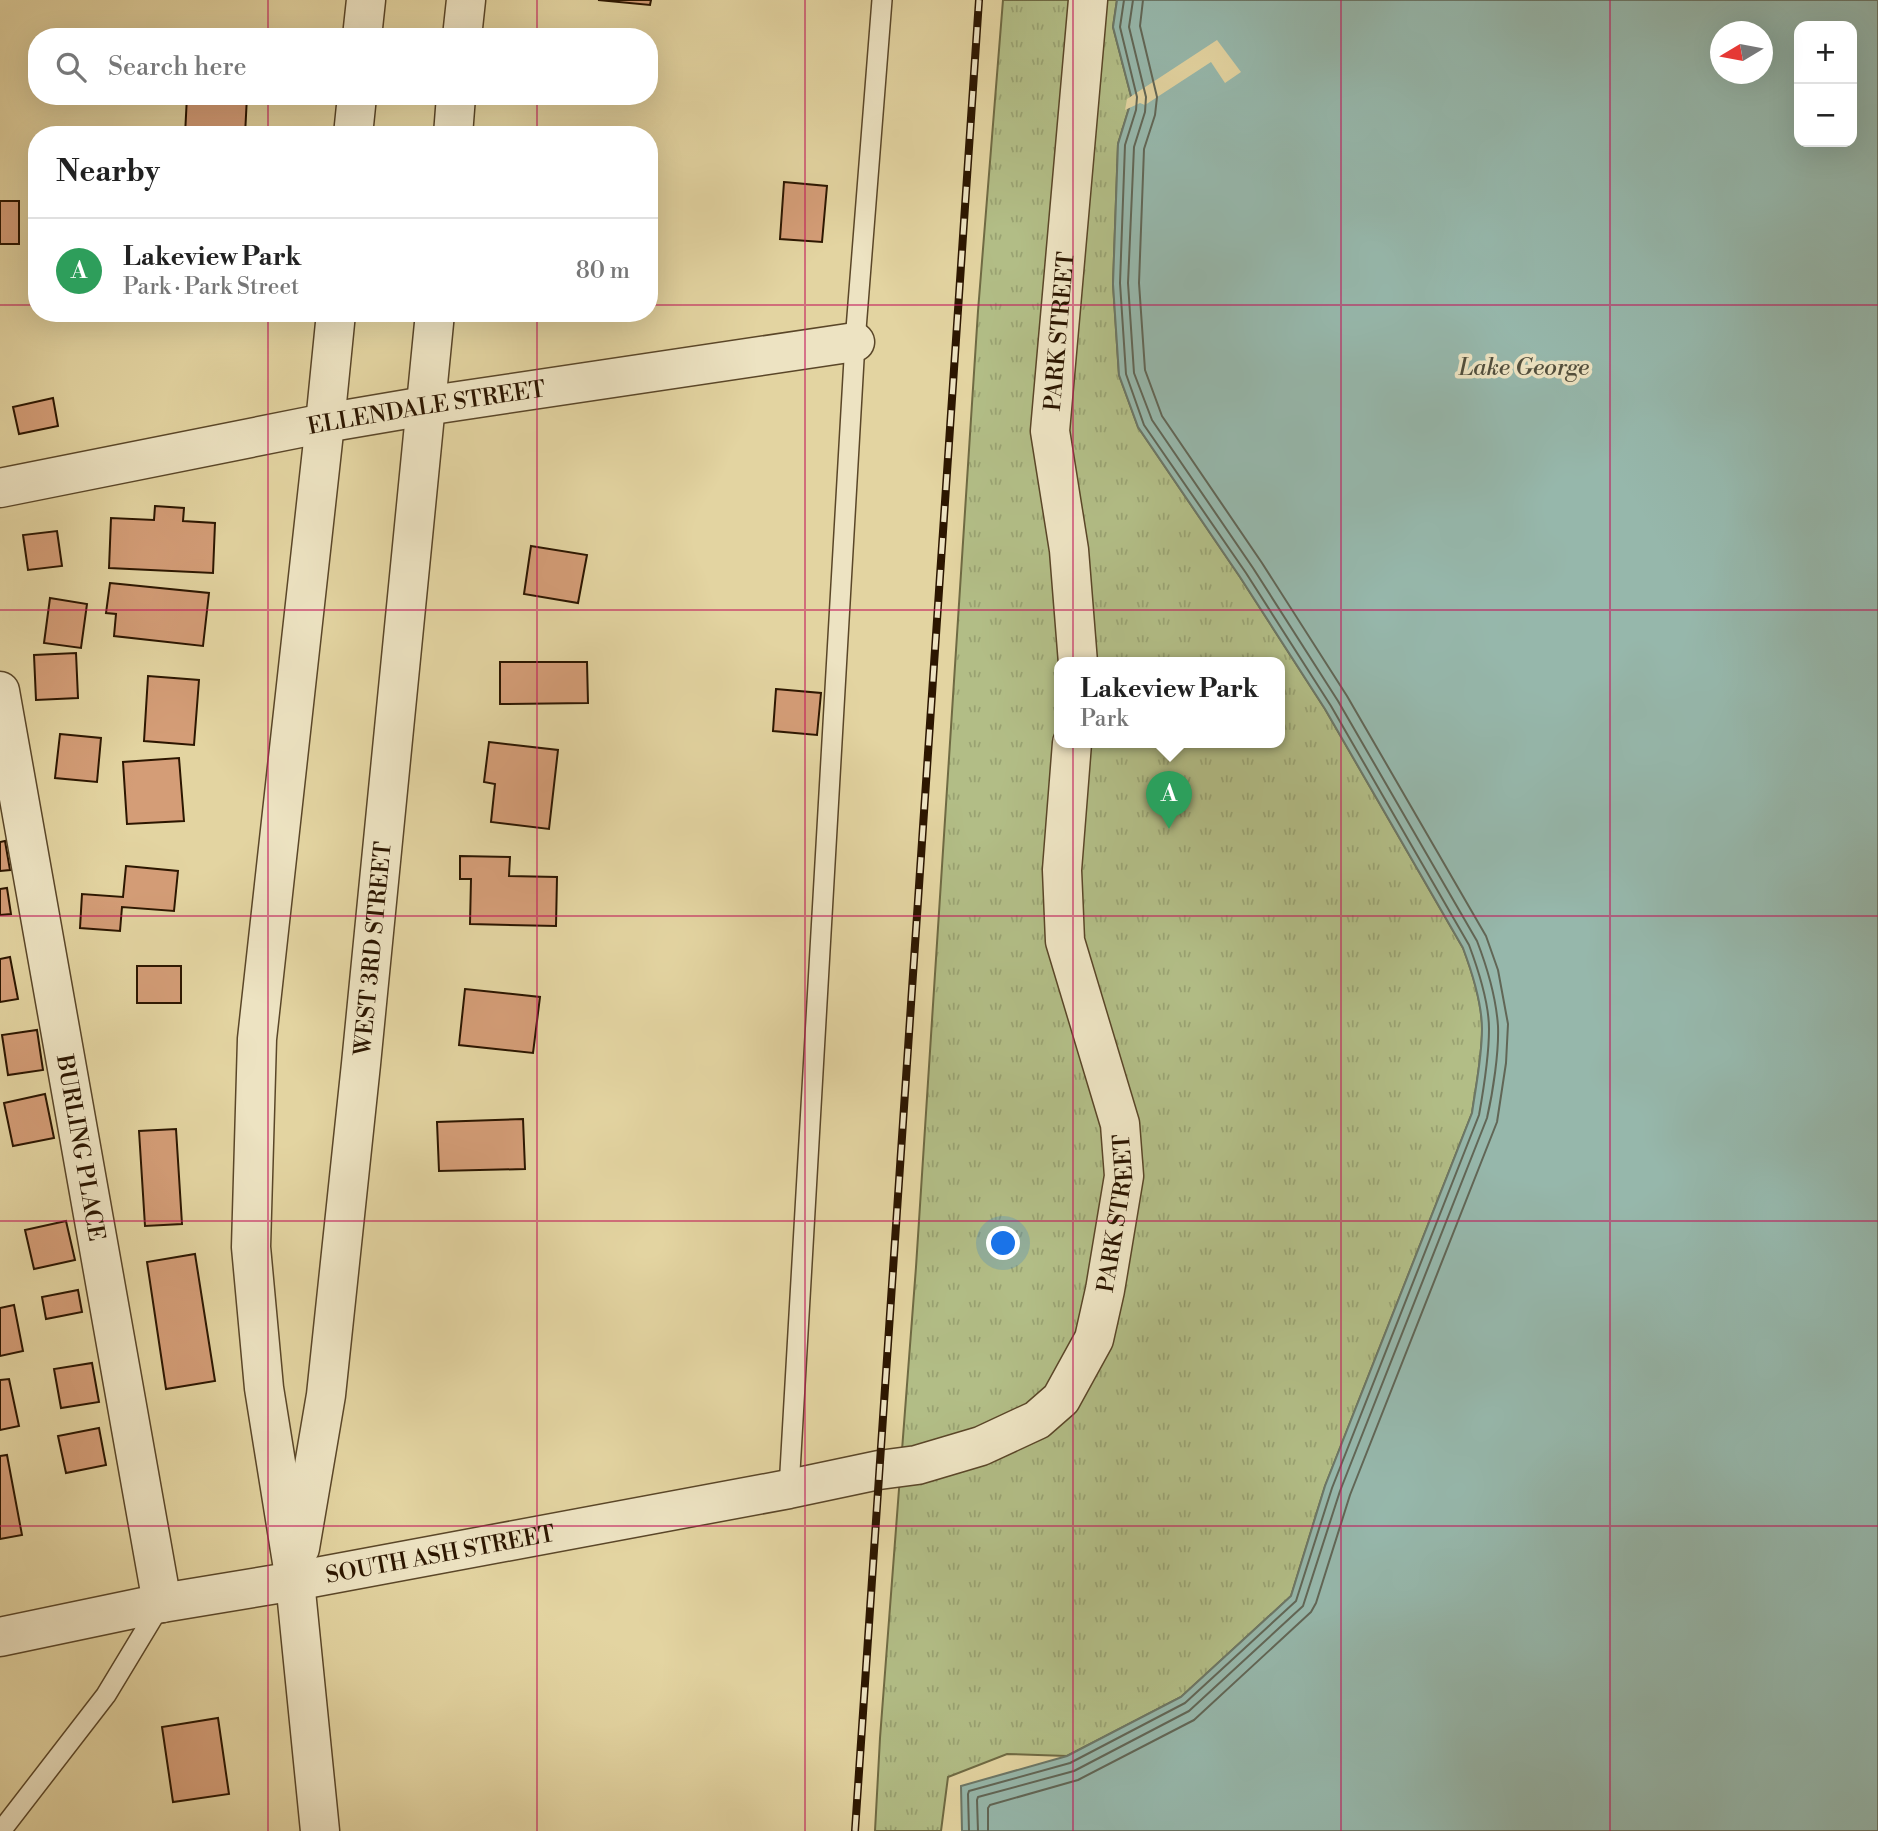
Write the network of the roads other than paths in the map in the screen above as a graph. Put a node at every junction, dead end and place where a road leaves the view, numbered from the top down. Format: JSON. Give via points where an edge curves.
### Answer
{"nodes":[{"id":1,"x":366,"y":0,"type":"edge"},
{"id":2,"x":466,"y":0,"type":"edge"},
{"id":3,"x":882,"y":0,"type":"edge"},
{"id":4,"x":1088,"y":0,"type":"edge"},
{"id":5,"x":363,"y":28,"type":"edge"},
{"id":6,"x":463,"y":28,"type":"edge"},
{"id":7,"x":356,"y":105,"type":"edge"},
{"id":8,"x":455,"y":105,"type":"edge"},
{"id":9,"x":354,"y":126,"type":"edge"},
{"id":10,"x":454,"y":126,"type":"edge"},
{"id":11,"x":335,"y":322,"type":"edge"},
{"id":12,"x":434,"y":322,"type":"edge"},
{"id":13,"x":855,"y":342,"type":"junction"},
{"id":14,"x":425,"y":406,"type":"junction"},
{"id":15,"x":325,"y":423,"type":"junction"},
{"id":16,"x":0,"y":488,"type":"edge"},
{"id":17,"x":1078,"y":657,"type":"edge"},
{"id":18,"x":0,"y":691,"type":"edge"},
{"id":19,"x":1072,"y":748,"type":"edge"},
{"id":20,"x":879,"y":1470,"type":"joint"},
{"id":21,"x":789,"y":1489,"type":"junction"},
{"id":22,"x":295,"y":1581,"type":"junction"},
{"id":23,"x":162,"y":1603,"type":"junction"},
{"id":24,"x":0,"y":1637,"type":"edge"},
{"id":25,"x":1,"y":1831,"type":"edge"},
{"id":26,"x":320,"y":1831,"type":"edge"}],
"edges":[{"from":1,"to":5,"type":"street"},
{"from":2,"to":6,"type":"street"},
{"from":3,"to":13,"type":"lane"},
{"from":4,"to":17,"type":"street","name":"PARK STREET","via":[[1050,430],[1069,550]]},
{"from":7,"to":9,"type":"street"},
{"from":8,"to":10,"type":"street"},
{"from":11,"to":15,"type":"street","name":"WEST 3RD STREET"},
{"from":12,"to":14,"type":"street","name":"WEST 3RD STREET"},
{"from":13,"to":14,"type":"street","name":"ELLENDALE STREET"},
{"from":13,"to":21,"type":"lane"},
{"from":14,"to":15,"type":"street","name":"ELLENDALE STREET"},
{"from":14,"to":22,"type":"street","name":"WEST 3RD STREET","via":[[326,1395]]},
{"from":15,"to":16,"type":"street","name":"ELLENDALE STREET"},
{"from":15,"to":22,"type":"street","name":"WEST 3RD STREET","via":[[257,1040],[251,1247],[264,1388]]},
{"from":18,"to":23,"type":"street","name":"BURLING PLACE"},
{"from":19,"to":20,"type":"street","name":"PARK STREET","via":[[1062,870],[1065,941],[1119,1124],[1124,1175],[1094,1339],[1061,1399],[1037,1420],[981,1446],[917,1465]]},
{"from":20,"to":21,"type":"street","name":"SOUTH ASH STREET"},
{"from":21,"to":22,"type":"street","name":"SOUTH ASH STREET"},
{"from":22,"to":23,"type":"street","name":"SOUTH ASH STREET"},
{"from":22,"to":26,"type":"street","name":"WEST 3RD STREET"},
{"from":23,"to":24,"type":"street","name":"SOUTH ASH STREET"},
{"from":23,"to":25,"type":"lane","via":[[106,1695]]}]}
